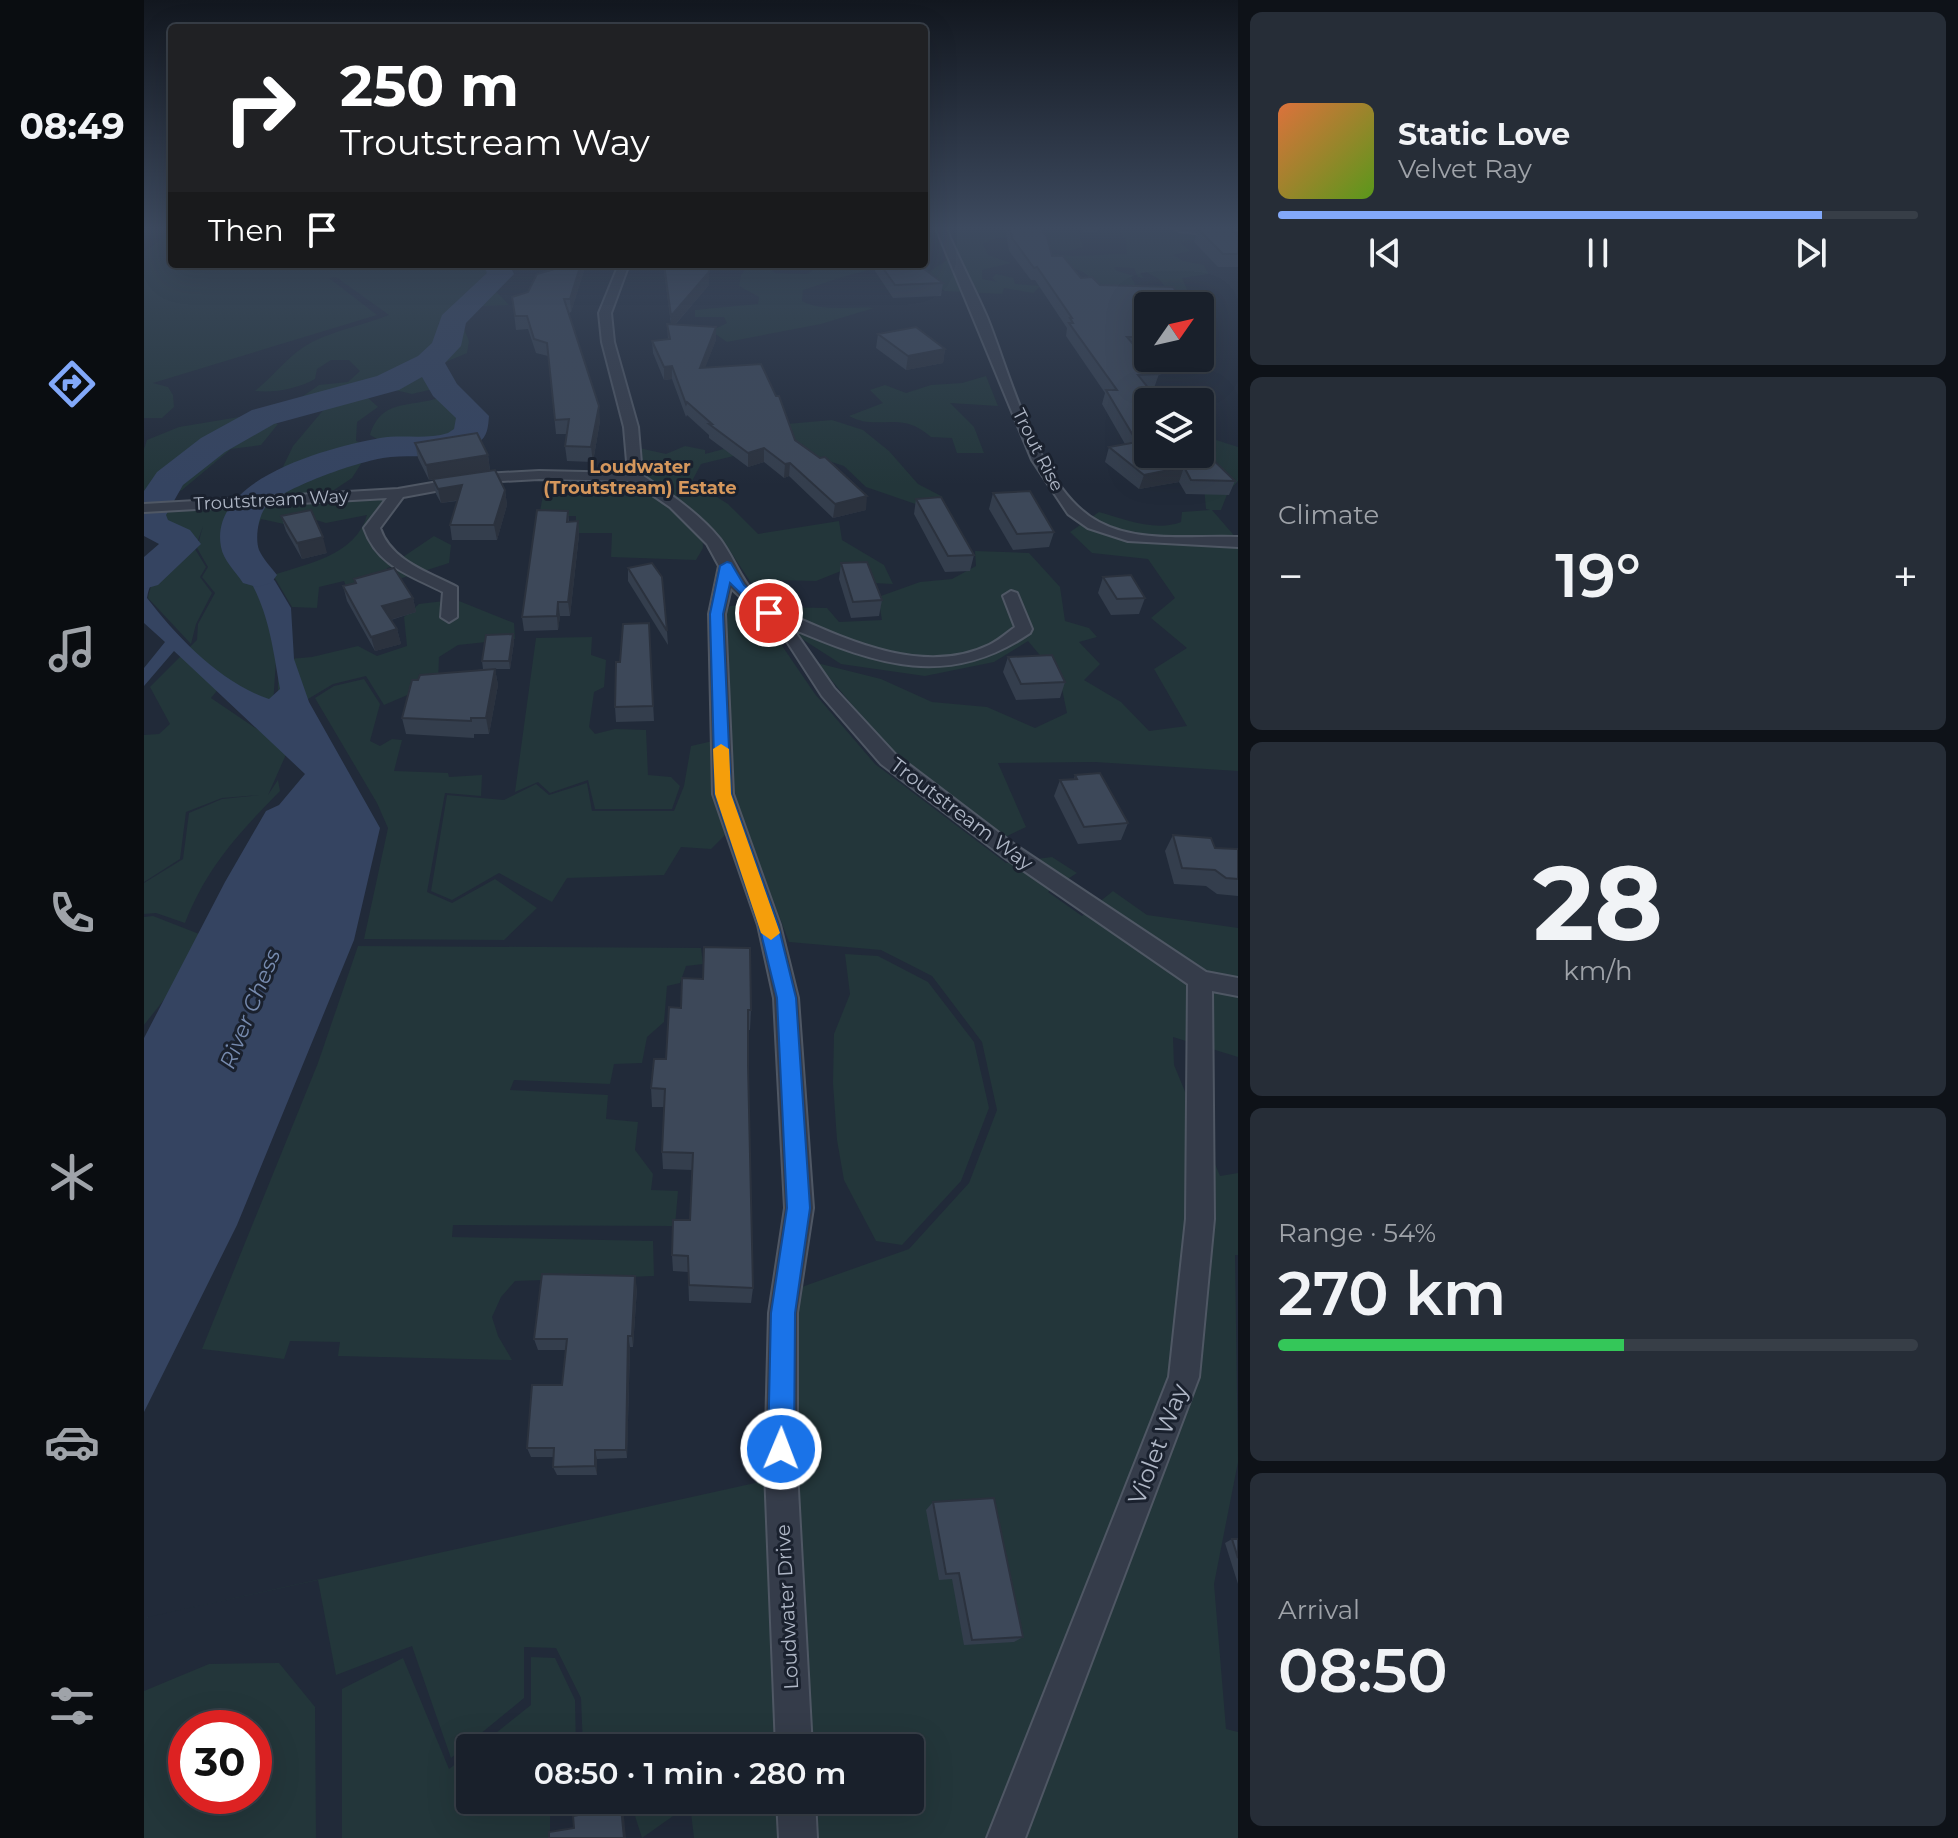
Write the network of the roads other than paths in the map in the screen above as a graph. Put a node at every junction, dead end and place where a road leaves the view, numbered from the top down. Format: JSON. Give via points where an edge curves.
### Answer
{"nodes":[{"id":1,"x":605,"y":314,"type":"edge"},
{"id":2,"x":979,"y":314,"type":"edge"},
{"id":3,"x":635,"y":477,"type":"junction"},
{"id":4,"x":398,"y":493,"type":"junction"},
{"id":5,"x":144,"y":508,"type":"edge"},
{"id":6,"x":1238,"y":542,"type":"edge"},
{"id":7,"x":727,"y":566,"type":"junction"},
{"id":8,"x":1011,"y":596,"type":"dead end"},
{"id":9,"x":769,"y":613,"type":"junction"},
{"id":10,"x":449,"y":617,"type":"dead end"},
{"id":11,"x":1200,"y":980,"type":"junction"},
{"id":12,"x":1238,"y":987,"type":"edge"},
{"id":13,"x":793,"y":1734,"type":"edge"},
{"id":14,"x":797,"y":1814,"type":"edge"},
{"id":15,"x":798,"y":1838,"type":"edge"},
{"id":16,"x":1006,"y":1838,"type":"edge"}],
"edges":[{"from":1,"to":3,"type":"street","via":[[631,427]]},
{"from":2,"to":6,"type":"street","name":"Trout Rise","via":[[1028,437],[1069,507],[1092,525],[1140,540]]},
{"from":3,"to":4,"type":"street","name":"Troutstream Way","via":[[484,478]]},
{"from":3,"to":7,"type":"street","name":"Troutstream Way","via":[[682,511],[714,542]]},
{"from":4,"to":5,"type":"street","name":"Troutstream Way"},
{"from":4,"to":10,"type":"street","via":[[372,528],[378,546],[451,590]]},
{"from":7,"to":9,"type":"street","name":"Troutstream Way","via":[[739,588]]},
{"from":7,"to":13,"type":"street","name":"Loudwater Drive","via":[[717,614],[723,794],[769,925],[786,998],[799,1208],[783,1313],[781,1471]]},
{"from":8,"to":9,"type":"street","via":[[1024,629],[1002,648],[949,662],[901,661],[852,648]]},
{"from":9,"to":11,"type":"street","name":"Troutstream Way","via":[[792,637],[828,692],[888,759],[1008,850]]},
{"from":11,"to":12,"type":"street","name":"Troutstream Way"},
{"from":11,"to":16,"type":"street","name":"Violet Way","via":[[1200,1219],[1184,1377]]},
{"from":14,"to":15,"type":"street"}]}
